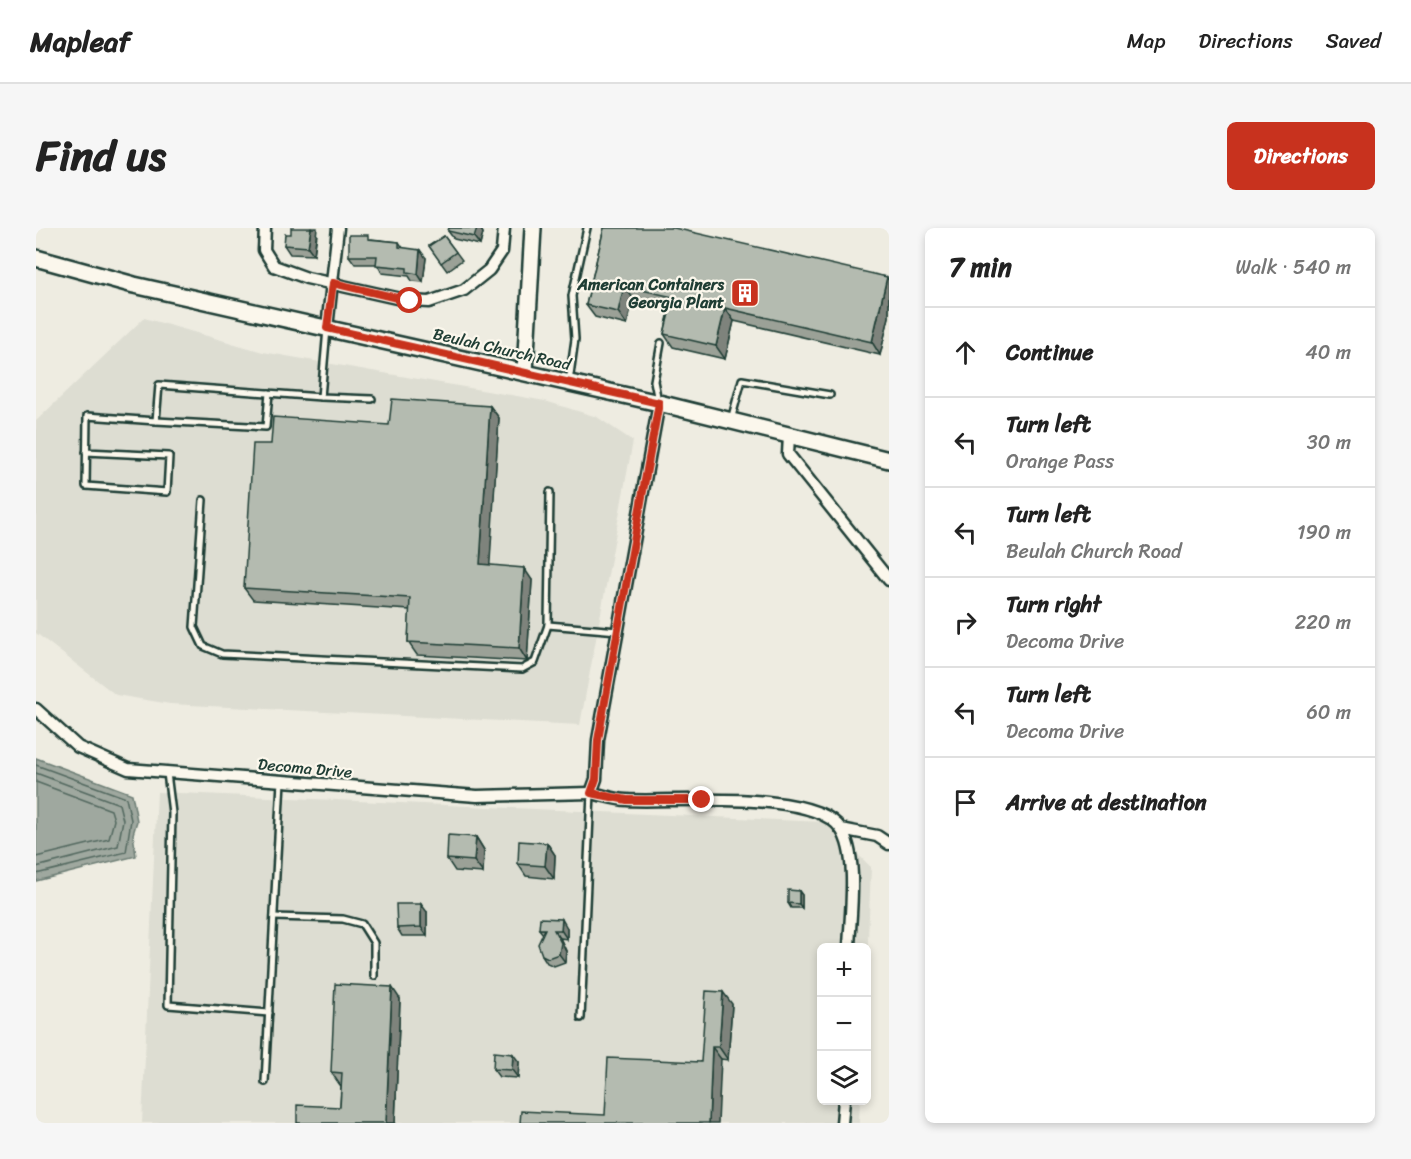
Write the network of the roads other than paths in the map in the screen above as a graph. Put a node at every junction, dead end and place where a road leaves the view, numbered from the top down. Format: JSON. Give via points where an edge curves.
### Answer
{"nodes":[{"id":1,"x":265,"y":228,"type":"edge"},
{"id":2,"x":338,"y":228,"type":"edge"},
{"id":3,"x":504,"y":228,"type":"edge"},
{"id":4,"x":533,"y":228,"type":"edge"},
{"id":5,"x":587,"y":228,"type":"edge"},
{"id":6,"x":36,"y":258,"type":"edge"},
{"id":7,"x":333,"y":283,"type":"junction"},
{"id":8,"x":327,"y":328,"type":"junction"},
{"id":9,"x":661,"y":343,"type":"dead end"},
{"id":10,"x":525,"y":372,"type":"junction"},
{"id":11,"x":569,"y":384,"type":"junction"},
{"id":12,"x":269,"y":393,"type":"junction"},
{"id":13,"x":830,"y":395,"type":"dead end"},
{"id":14,"x":321,"y":397,"type":"junction"},
{"id":15,"x":372,"y":399,"type":"dead end"},
{"id":16,"x":659,"y":403,"type":"junction"},
{"id":17,"x":156,"y":420,"type":"junction"},
{"id":18,"x":731,"y":422,"type":"junction"},
{"id":19,"x":789,"y":436,"type":"junction"},
{"id":20,"x":86,"y":452,"type":"junction"},
{"id":21,"x":889,"y":460,"type":"edge"},
{"id":22,"x":550,"y":492,"type":"dead end"},
{"id":23,"x":203,"y":500,"type":"dead end"},
{"id":24,"x":889,"y":580,"type":"edge"},
{"id":25,"x":548,"y":626,"type":"junction"},
{"id":26,"x":618,"y":632,"type":"junction"},
{"id":27,"x":36,"y":709,"type":"edge"},
{"id":28,"x":167,"y":771,"type":"junction"},
{"id":29,"x":281,"y":781,"type":"junction"},
{"id":30,"x":591,"y":793,"type":"junction"},
{"id":31,"x":841,"y":829,"type":"junction"},
{"id":32,"x":889,"y":844,"type":"edge"},
{"id":33,"x":274,"y":917,"type":"junction"},
{"id":34,"x":849,"y":943,"type":"edge"},
{"id":35,"x":374,"y":976,"type":"dead end"},
{"id":36,"x":269,"y":1012,"type":"junction"},
{"id":37,"x":581,"y":1018,"type":"dead end"},
{"id":38,"x":265,"y":1082,"type":"dead end"},
{"id":39,"x":844,"y":1105,"type":"edge"},
{"id":40,"x":842,"y":1123,"type":"edge"}],
"edges":[{"from":1,"to":7,"type":"street","via":[[264,250],[274,266]]},
{"from":2,"to":7,"type":"street"},
{"from":3,"to":7,"type":"street","via":[[502,251],[489,270],[464,290],[429,302]]},
{"from":4,"to":10,"type":"street"},
{"from":5,"to":11,"type":"lane","via":[[572,296],[575,339]]},
{"from":6,"to":8,"type":"street","name":"Beulah Church Road","via":[[134,285]]},
{"from":7,"to":8,"type":"street"},
{"from":8,"to":10,"type":"street","name":"Beulah Church Road"},
{"from":8,"to":14,"type":"lane"},
{"from":9,"to":16,"type":"lane","via":[[654,381]]},
{"from":10,"to":11,"type":"street","name":"Beulah Church Road"},
{"from":11,"to":16,"type":"street","name":"Beulah Church Road"},
{"from":12,"to":14,"type":"lane"},
{"from":12,"to":17,"type":"lane","via":[[266,427]]},
{"from":12,"to":17,"type":"lane","via":[[159,385]]},
{"from":13,"to":18,"type":"lane","via":[[742,380]]},
{"from":14,"to":15,"type":"lane"},
{"from":16,"to":18,"type":"street","name":"Beulah Church Road"},
{"from":16,"to":26,"type":"street"},
{"from":17,"to":20,"type":"lane","via":[[87,416]]},
{"from":18,"to":19,"type":"street","name":"Beulah Church Road"},
{"from":19,"to":21,"type":"street","name":"Beulah Church Road"},
{"from":19,"to":24,"type":"street","via":[[788,454]]},
{"from":20,"to":20,"type":"lane","via":[[86,486],[167,492],[169,456]]},
{"from":22,"to":25,"type":"lane"},
{"from":23,"to":25,"type":"lane","via":[[194,627],[204,646],[222,654],[522,669],[535,662]]},
{"from":25,"to":26,"type":"lane"},
{"from":26,"to":30,"type":"street"},
{"from":27,"to":28,"type":"street","name":"Decoma Drive","via":[[78,747],[129,769]]},
{"from":28,"to":29,"type":"street","name":"Decoma Drive"},
{"from":28,"to":36,"type":"lane","via":[[172,813],[168,1005]]},
{"from":29,"to":30,"type":"street","name":"Decoma Drive","via":[[477,796]]},
{"from":29,"to":33,"type":"lane"},
{"from":30,"to":31,"type":"street","name":"Decoma Drive","via":[[627,800],[767,801],[827,816]]},
{"from":30,"to":37,"type":"lane"},
{"from":31,"to":32,"type":"street","name":"Decoma Drive","via":[[877,836]]},
{"from":31,"to":34,"type":"street","via":[[849,850],[852,882]]},
{"from":33,"to":35,"type":"lane","via":[[343,919],[362,924],[375,943]]},
{"from":33,"to":36,"type":"lane"},
{"from":36,"to":38,"type":"lane"},
{"from":39,"to":40,"type":"street"}]}
